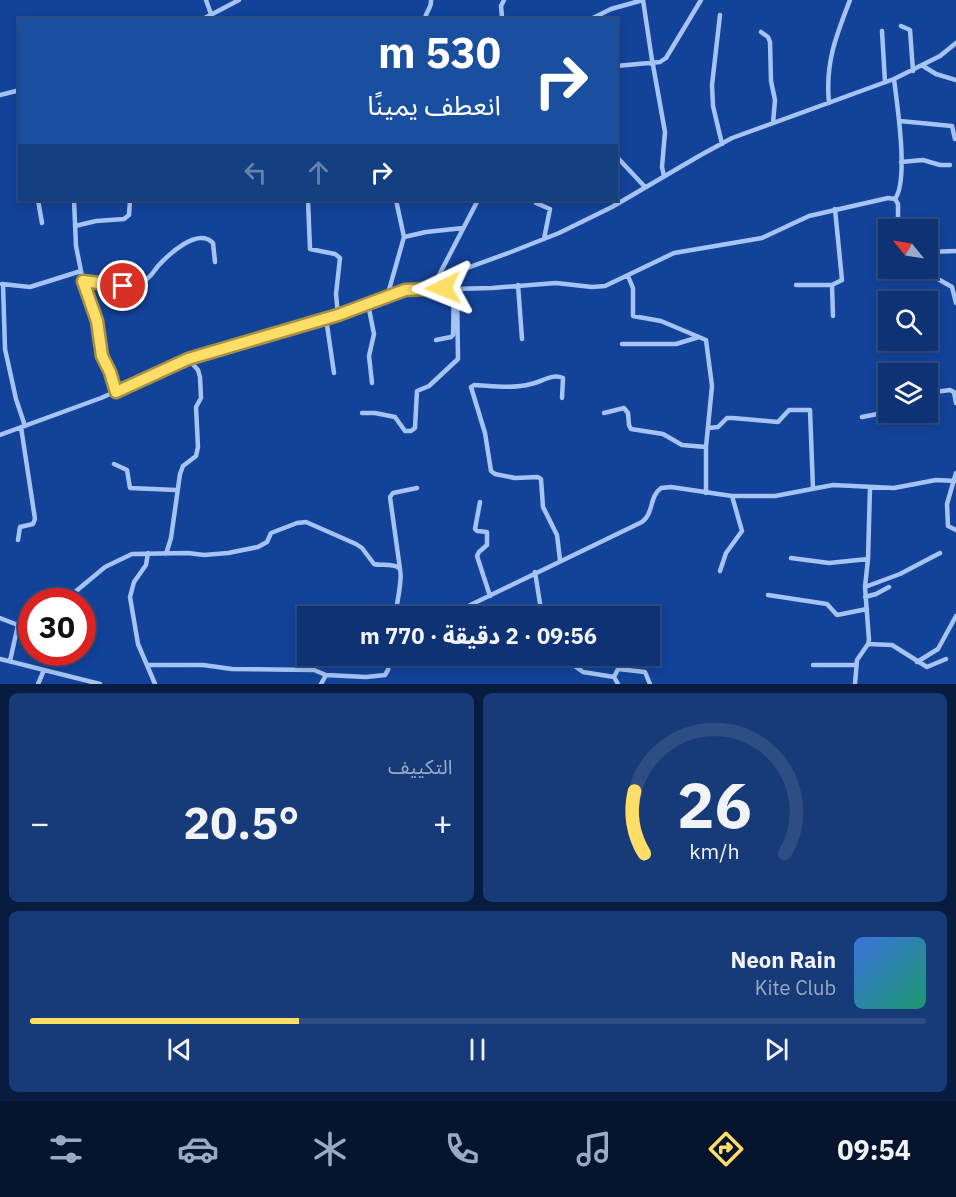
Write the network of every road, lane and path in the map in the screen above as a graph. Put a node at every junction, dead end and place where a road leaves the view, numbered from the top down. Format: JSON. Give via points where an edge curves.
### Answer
{"nodes":[{"id":1,"x":206,"y":0,"type":"edge"},
{"id":2,"x":239,"y":0,"type":"edge"},
{"id":3,"x":431,"y":0,"type":"edge"},
{"id":4,"x":504,"y":0,"type":"edge"},
{"id":5,"x":643,"y":0,"type":"edge"},
{"id":6,"x":701,"y":0,"type":"edge"},
{"id":7,"x":850,"y":0,"type":"edge"},
{"id":8,"x":211,"y":14,"type":"junction"},
{"id":9,"x":720,"y":15,"type":"dead end"},
{"id":10,"x":502,"y":17,"type":"dead end"},
{"id":11,"x":204,"y":18,"type":"edge"},
{"id":12,"x":426,"y":18,"type":"edge"},
{"id":13,"x":593,"y":18,"type":"edge"},
{"id":14,"x":901,"y":26,"type":"dead end"},
{"id":15,"x":882,"y":31,"type":"dead end"},
{"id":16,"x":760,"y":32,"type":"dead end"},
{"id":17,"x":956,"y":43,"type":"edge"},
{"id":18,"x":618,"y":66,"type":"edge"},
{"id":19,"x":922,"y":66,"type":"junction"},
{"id":20,"x":913,"y":71,"type":"junction"},
{"id":21,"x":894,"y":79,"type":"junction"},
{"id":22,"x":956,"y":80,"type":"edge"},
{"id":23,"x":885,"y":82,"type":"junction"},
{"id":24,"x":18,"y":90,"type":"edge"},
{"id":25,"x":0,"y":95,"type":"edge"},
{"id":26,"x":829,"y":103,"type":"junction"},
{"id":27,"x":900,"y":121,"type":"junction"},
{"id":28,"x":773,"y":123,"type":"junction"},
{"id":29,"x":954,"y":140,"type":"dead end"},
{"id":30,"x":722,"y":144,"type":"junction"},
{"id":31,"x":618,"y":158,"type":"edge"},
{"id":32,"x":901,"y":162,"type":"junction"},
{"id":33,"x":950,"y":165,"type":"dead end"},
{"id":34,"x":664,"y":176,"type":"junction"},
{"id":35,"x":645,"y":187,"type":"junction"},
{"id":36,"x":895,"y":199,"type":"junction"},
{"id":37,"x":38,"y":201,"type":"edge"},
{"id":38,"x":74,"y":201,"type":"edge"},
{"id":39,"x":130,"y":201,"type":"edge"},
{"id":40,"x":308,"y":201,"type":"edge"},
{"id":41,"x":396,"y":201,"type":"edge"},
{"id":42,"x":477,"y":201,"type":"edge"},
{"id":43,"x":535,"y":201,"type":"edge"},
{"id":44,"x":835,"y":209,"type":"junction"},
{"id":45,"x":898,"y":219,"type":"edge"},
{"id":46,"x":42,"y":223,"type":"dead end"},
{"id":47,"x":75,"y":226,"type":"junction"},
{"id":48,"x":463,"y":228,"type":"junction"},
{"id":49,"x":404,"y":237,"type":"junction"},
{"id":50,"x":544,"y":239,"type":"junction"},
{"id":51,"x":956,"y":251,"type":"edge"},
{"id":52,"x":938,"y":252,"type":"edge"},
{"id":53,"x":215,"y":262,"type":"dead end"},
{"id":54,"x":81,"y":271,"type":"junction"},
{"id":55,"x":450,"y":275,"type":"junction"},
{"id":56,"x":628,"y":276,"type":"junction"},
{"id":57,"x":437,"y":279,"type":"junction"},
{"id":58,"x":938,"y":279,"type":"edge"},
{"id":59,"x":83,"y":281,"type":"junction"},
{"id":60,"x":1,"y":284,"type":"edge"},
{"id":61,"x":518,"y":285,"type":"junction"},
{"id":62,"x":796,"y":285,"type":"dead end"},
{"id":63,"x":832,"y":285,"type":"junction"},
{"id":64,"x":443,"y":288,"type":"junction"},
{"id":65,"x":455,"y":289,"type":"junction"},
{"id":66,"x":405,"y":290,"type":"junction"},
{"id":67,"x":387,"y":297,"type":"junction"},
{"id":68,"x":956,"y":303,"type":"edge"},
{"id":69,"x":368,"y":304,"type":"junction"},
{"id":70,"x":338,"y":315,"type":"junction"},
{"id":71,"x":833,"y":316,"type":"dead end"},
{"id":72,"x":326,"y":318,"type":"junction"},
{"id":73,"x":699,"y":337,"type":"junction"},
{"id":74,"x":522,"y":339,"type":"dead end"},
{"id":75,"x":436,"y":340,"type":"dead end"},
{"id":76,"x":622,"y":344,"type":"dead end"},
{"id":77,"x":188,"y":359,"type":"junction"},
{"id":78,"x":334,"y":373,"type":"dead end"},
{"id":79,"x":372,"y":383,"type":"dead end"},
{"id":80,"x":116,"y":392,"type":"junction"},
{"id":81,"x":938,"y":392,"type":"edge"},
{"id":82,"x":562,"y":398,"type":"dead end"},
{"id":83,"x":956,"y":403,"type":"edge"},
{"id":84,"x":362,"y":413,"type":"dead end"},
{"id":85,"x":604,"y":413,"type":"dead end"},
{"id":86,"x":878,"y":414,"type":"edge"},
{"id":87,"x":862,"y":417,"type":"dead end"},
{"id":88,"x":23,"y":426,"type":"junction"},
{"id":89,"x":709,"y":428,"type":"junction"},
{"id":90,"x":0,"y":435,"type":"edge"},
{"id":91,"x":706,"y":447,"type":"junction"},
{"id":92,"x":114,"y":464,"type":"dead end"},
{"id":93,"x":956,"y":473,"type":"edge"},
{"id":94,"x":955,"y":480,"type":"edge"},
{"id":95,"x":417,"y":488,"type":"dead end"},
{"id":96,"x":870,"y":488,"type":"junction"},
{"id":97,"x":813,"y":489,"type":"junction"},
{"id":98,"x":176,"y":490,"type":"junction"},
{"id":99,"x":706,"y":493,"type":"junction"},
{"id":100,"x":732,"y":496,"type":"junction"},
{"id":101,"x":480,"y":502,"type":"dead end"},
{"id":102,"x":956,"y":530,"type":"edge"},
{"id":103,"x":18,"y":540,"type":"dead end"},
{"id":104,"x":148,"y":553,"type":"junction"},
{"id":105,"x":940,"y":553,"type":"dead end"},
{"id":106,"x":166,"y":554,"type":"junction"},
{"id":107,"x":791,"y":558,"type":"dead end"},
{"id":108,"x":868,"y":559,"type":"junction"},
{"id":109,"x":560,"y":560,"type":"junction"},
{"id":110,"x":400,"y":569,"type":"junction"},
{"id":111,"x":720,"y":571,"type":"dead end"},
{"id":112,"x":535,"y":572,"type":"junction"},
{"id":113,"x":865,"y":587,"type":"junction"},
{"id":114,"x":889,"y":587,"type":"dead end"},
{"id":115,"x":80,"y":588,"type":"edge"},
{"id":116,"x":768,"y":595,"type":"dead end"},
{"id":117,"x":490,"y":596,"type":"junction"},
{"id":118,"x":866,"y":597,"type":"junction"},
{"id":119,"x":396,"y":606,"type":"edge"},
{"id":120,"x":465,"y":606,"type":"edge"},
{"id":121,"x":540,"y":606,"type":"edge"},
{"id":122,"x":867,"y":609,"type":"junction"},
{"id":123,"x":956,"y":616,"type":"edge"},
{"id":124,"x":0,"y":618,"type":"edge"},
{"id":125,"x":17,"y":624,"type":"joint"},
{"id":126,"x":868,"y":644,"type":"junction"},
{"id":127,"x":0,"y":659,"type":"edge"},
{"id":128,"x":946,"y":659,"type":"dead end"},
{"id":129,"x":10,"y":661,"type":"junction"},
{"id":130,"x":917,"y":662,"type":"junction"},
{"id":131,"x":147,"y":665,"type":"junction"},
{"id":132,"x":813,"y":665,"type":"dead end"},
{"id":133,"x":856,"y":665,"type":"junction"},
{"id":134,"x":389,"y":666,"type":"edge"},
{"id":135,"x":575,"y":666,"type":"edge"},
{"id":136,"x":44,"y":670,"type":"junction"},
{"id":137,"x":326,"y":675,"type":"junction"},
{"id":138,"x":614,"y":676,"type":"junction"},
{"id":139,"x":38,"y":684,"type":"edge"},
{"id":140,"x":100,"y":684,"type":"edge"},
{"id":141,"x":155,"y":684,"type":"edge"},
{"id":142,"x":321,"y":684,"type":"edge"},
{"id":143,"x":618,"y":684,"type":"edge"},
{"id":144,"x":650,"y":684,"type":"edge"},
{"id":145,"x":855,"y":684,"type":"edge"}],
"edges":[{"from":1,"to":8,"type":"street"},
{"from":2,"to":8,"type":"street"},
{"from":3,"to":12,"type":"street"},
{"from":4,"to":10,"type":"street"},
{"from":5,"to":13,"type":"street"},
{"from":5,"to":34,"type":"street","via":[[665,132]]},
{"from":6,"to":18,"type":"street","via":[[666,58]]},
{"from":7,"to":26,"type":"street","via":[[829,63]]},
{"from":8,"to":11,"type":"street"},
{"from":9,"to":30,"type":"street","via":[[712,85]]},
{"from":14,"to":20,"type":"street","via":[[910,30]]},
{"from":15,"to":23,"type":"street"},
{"from":16,"to":28,"type":"street","via":[[770,42]]},
{"from":17,"to":19,"type":"street"},
{"from":19,"to":20,"type":"street"},
{"from":19,"to":22,"type":"street"},
{"from":20,"to":21,"type":"street"},
{"from":21,"to":23,"type":"street"},
{"from":21,"to":27,"type":"street"},
{"from":23,"to":26,"type":"street"},
{"from":24,"to":25,"type":"street"},
{"from":26,"to":28,"type":"street"},
{"from":27,"to":29,"type":"street","via":[[952,126]]},
{"from":27,"to":32,"type":"street"},
{"from":28,"to":30,"type":"street"},
{"from":30,"to":34,"type":"street"},
{"from":31,"to":35,"type":"street"},
{"from":32,"to":33,"type":"street","via":[[923,160]]},
{"from":32,"to":36,"type":"street","via":[[900,191]]},
{"from":34,"to":35,"type":"street"},
{"from":35,"to":50,"type":"street"},
{"from":36,"to":44,"type":"street"},
{"from":36,"to":45,"type":"street"},
{"from":37,"to":46,"type":"street"},
{"from":38,"to":47,"type":"street"},
{"from":39,"to":47,"type":"street","via":[[129,215],[124,219]]},
{"from":40,"to":70,"type":"street","via":[[310,249],[340,258]]},
{"from":41,"to":49,"type":"street"},
{"from":42,"to":48,"type":"street"},
{"from":43,"to":50,"type":"street","via":[[550,208]]},
{"from":44,"to":56,"type":"street","via":[[809,216],[762,238],[674,253]]},
{"from":44,"to":63,"type":"street","via":[[843,277]]},
{"from":47,"to":54,"type":"street"},
{"from":48,"to":49,"type":"street"},
{"from":48,"to":57,"type":"street"},
{"from":49,"to":67,"type":"street"},
{"from":50,"to":55,"type":"street"},
{"from":51,"to":52,"type":"street"},
{"from":53,"to":59,"type":"street","via":[[213,243],[202,238],[181,245],[139,284],[127,287]]},
{"from":54,"to":59,"type":"street"},
{"from":54,"to":60,"type":"street","via":[[30,287]]},
{"from":55,"to":57,"type":"street"},
{"from":55,"to":64,"type":"street"},
{"from":56,"to":61,"type":"street","via":[[599,287]]},
{"from":56,"to":73,"type":"street","via":[[633,288],[633,316],[661,321]]},
{"from":57,"to":66,"type":"street"},
{"from":58,"to":68,"type":"street","via":[[952,287]]},
{"from":59,"to":80,"type":"street","via":[[97,321],[102,356]]},
{"from":60,"to":88,"type":"street","via":[[5,349]]},
{"from":61,"to":65,"type":"street"},
{"from":61,"to":74,"type":"street"},
{"from":62,"to":63,"type":"street"},
{"from":63,"to":71,"type":"street"},
{"from":64,"to":65,"type":"street"},
{"from":64,"to":66,"type":"street"},
{"from":65,"to":75,"type":"street","via":[[453,335]]},
{"from":65,"to":84,"type":"street","via":[[458,359],[429,386],[417,391],[415,428],[405,431],[395,417]]},
{"from":66,"to":67,"type":"street"},
{"from":67,"to":69,"type":"street"},
{"from":69,"to":70,"type":"street"},
{"from":69,"to":79,"type":"street","via":[[374,334],[369,356]]},
{"from":70,"to":72,"type":"street"},
{"from":72,"to":77,"type":"street"},
{"from":72,"to":78,"type":"street"},
{"from":73,"to":76,"type":"street","via":[[671,344]]},
{"from":73,"to":89,"type":"street","via":[[707,343],[712,378]]},
{"from":77,"to":80,"type":"street"},
{"from":77,"to":98,"type":"street","via":[[200,377],[201,398],[196,407],[198,447],[196,456],[181,470]]},
{"from":80,"to":88,"type":"street"},
{"from":81,"to":83,"type":"street","via":[[950,390]]},
{"from":82,"to":109,"type":"street","via":[[560,376],[524,386],[471,387],[491,471],[510,477],[541,478],[543,507],[557,535]]},
{"from":85,"to":91,"type":"street","via":[[624,408],[631,429],[663,434],[682,445]]},
{"from":86,"to":87,"type":"street"},
{"from":88,"to":90,"type":"street"},
{"from":88,"to":103,"type":"street","via":[[35,519],[33,524],[20,527]]},
{"from":89,"to":91,"type":"street"},
{"from":89,"to":97,"type":"street","via":[[718,427],[727,418],[778,422],[789,410],[810,410]]},
{"from":91,"to":99,"type":"street"},
{"from":92,"to":98,"type":"street","via":[[127,470],[132,489]]},
{"from":93,"to":94,"type":"street"},
{"from":94,"to":96,"type":"street"},
{"from":94,"to":102,"type":"street","via":[[947,504],[947,523]]},
{"from":95,"to":110,"type":"street","via":[[390,497]]},
{"from":96,"to":97,"type":"street","via":[[833,485]]},
{"from":96,"to":108,"type":"street"},
{"from":97,"to":100,"type":"street","via":[[775,496]]},
{"from":98,"to":106,"type":"street"},
{"from":99,"to":100,"type":"street"},
{"from":99,"to":109,"type":"street","via":[[661,488],[645,520]]},
{"from":100,"to":111,"type":"street","via":[[742,531],[726,553]]},
{"from":101,"to":117,"type":"street","via":[[474,529],[488,532],[486,545],[477,556]]},
{"from":104,"to":106,"type":"street"},
{"from":104,"to":115,"type":"street","via":[[132,554],[108,565]]},
{"from":104,"to":131,"type":"street","via":[[146,566],[129,597],[138,644]]},
{"from":105,"to":113,"type":"street"},
{"from":106,"to":110,"type":"street","via":[[204,555],[258,547],[267,542],[271,533],[306,522],[356,544],[374,564]]},
{"from":107,"to":108,"type":"street","via":[[829,563]]},
{"from":108,"to":113,"type":"street"},
{"from":109,"to":112,"type":"street"},
{"from":110,"to":119,"type":"street","via":[[402,579]]},
{"from":112,"to":117,"type":"street"},
{"from":112,"to":121,"type":"street"},
{"from":113,"to":118,"type":"street"},
{"from":114,"to":118,"type":"street"},
{"from":116,"to":122,"type":"street","via":[[826,604],[837,615]]},
{"from":117,"to":120,"type":"street"},
{"from":118,"to":122,"type":"street"},
{"from":122,"to":126,"type":"street"},
{"from":123,"to":130,"type":"street","via":[[938,649]]},
{"from":124,"to":125,"type":"street"},
{"from":125,"to":129,"type":"street"},
{"from":126,"to":130,"type":"street","via":[[892,645]]},
{"from":126,"to":133,"type":"street"},
{"from":127,"to":129,"type":"street"},
{"from":128,"to":130,"type":"street","via":[[927,666]]},
{"from":129,"to":136,"type":"street"},
{"from":131,"to":137,"type":"street","via":[[314,670]]},
{"from":131,"to":141,"type":"street"},
{"from":132,"to":133,"type":"street"},
{"from":133,"to":145,"type":"street"},
{"from":134,"to":137,"type":"street","via":[[382,676]]},
{"from":135,"to":138,"type":"street","via":[[583,672]]},
{"from":136,"to":139,"type":"street"},
{"from":136,"to":140,"type":"street"},
{"from":137,"to":142,"type":"street"},
{"from":138,"to":143,"type":"street"},
{"from":138,"to":144,"type":"street","via":[[618,669],[643,671]]}]}
